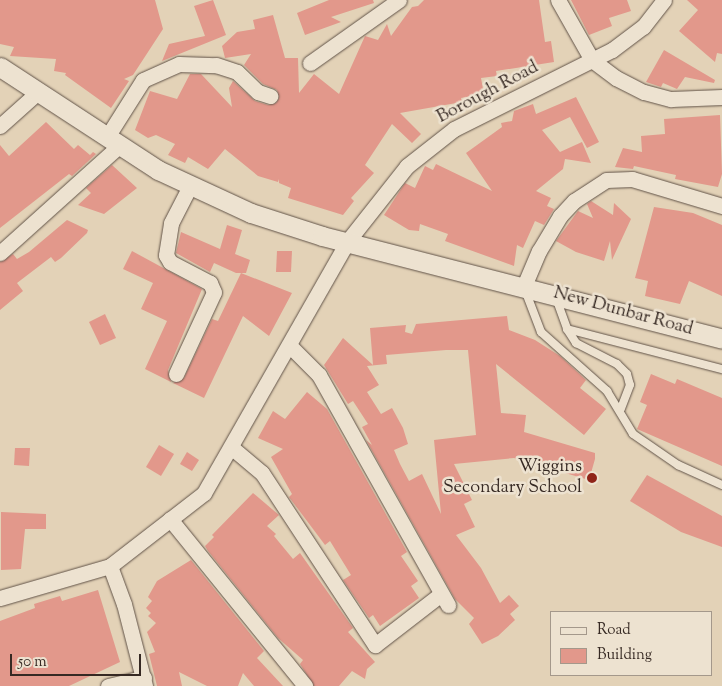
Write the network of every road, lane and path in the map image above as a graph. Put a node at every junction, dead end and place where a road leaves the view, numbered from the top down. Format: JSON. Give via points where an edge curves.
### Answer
{"nodes":[{"id":1,"x":399,"y":0,"type":"edge"},
{"id":2,"x":558,"y":0,"type":"edge"},
{"id":3,"x":664,"y":0,"type":"edge"},
{"id":4,"x":592,"y":60,"type":"junction"},
{"id":5,"x":310,"y":63,"type":"dead end"},
{"id":6,"x":0,"y":68,"type":"edge"},
{"id":7,"x":38,"y":92,"type":"junction"},
{"id":8,"x":270,"y":96,"type":"dead end"},
{"id":9,"x":722,"y":96,"type":"edge"},
{"id":10,"x":0,"y":126,"type":"edge"},
{"id":11,"x":114,"y":141,"type":"junction"},
{"id":12,"x":190,"y":186,"type":"junction"},
{"id":13,"x":722,"y":206,"type":"edge"},
{"id":14,"x":347,"y":242,"type":"junction"},
{"id":15,"x":0,"y":253,"type":"edge"},
{"id":16,"x":524,"y":286,"type":"junction"},
{"id":17,"x":555,"y":294,"type":"junction"},
{"id":18,"x":567,"y":329,"type":"junction"},
{"id":19,"x":722,"y":339,"type":"edge"},
{"id":20,"x":290,"y":346,"type":"junction"},
{"id":21,"x":722,"y":370,"type":"edge"},
{"id":22,"x":176,"y":374,"type":"dead end"},
{"id":23,"x":621,"y":409,"type":"junction"},
{"id":24,"x":231,"y":447,"type":"junction"},
{"id":25,"x":722,"y":485,"type":"edge"},
{"id":26,"x":170,"y":519,"type":"junction"},
{"id":27,"x":110,"y":566,"type":"junction"},
{"id":28,"x":0,"y":598,"type":"edge"},
{"id":29,"x":144,"y":682,"type":"edge"},
{"id":30,"x":303,"y":683,"type":"edge"},
{"id":31,"x":108,"y":686,"type":"edge"}],
"edges":[{"from":1,"to":5,"type":"street"},
{"from":2,"to":4,"type":"street"},
{"from":3,"to":4,"type":"street","name":"Borough Road","via":[[628,40]]},
{"from":4,"to":9,"type":"street","via":[[616,78],[644,92],[689,100]]},
{"from":4,"to":14,"type":"street","name":"Borough Road","via":[[493,108],[429,147],[394,180]]},
{"from":6,"to":7,"type":"street","name":"New Dunbar Road"},
{"from":7,"to":10,"type":"street"},
{"from":7,"to":11,"type":"street","name":"New Dunbar Road"},
{"from":8,"to":11,"type":"street","via":[[258,92],[237,72],[216,65],[179,64],[143,80]]},
{"from":11,"to":12,"type":"street","name":"New Dunbar Road"},
{"from":11,"to":15,"type":"street"},
{"from":12,"to":14,"type":"street","name":"New Dunbar Road","via":[[251,213]]},
{"from":12,"to":22,"type":"street","via":[[171,223],[166,255],[170,262],[210,284],[214,296]]},
{"from":13,"to":16,"type":"street","via":[[632,179],[606,180],[574,201],[560,216],[539,251]]},
{"from":14,"to":16,"type":"street","name":"New Dunbar Road"},
{"from":14,"to":20,"type":"street","name":"Borough Road"},
{"from":16,"to":17,"type":"street","name":"New Dunbar Road"},
{"from":16,"to":23,"type":"lane","via":[[541,332],[599,383]]},
{"from":17,"to":18,"type":"lane"},
{"from":17,"to":19,"type":"street","name":"New Dunbar Road"},
{"from":18,"to":21,"type":"lane"},
{"from":18,"to":23,"type":"lane","via":[[576,343],[618,364],[627,374],[630,385]]},
{"from":20,"to":24,"type":"street","name":"Borough Road"},
{"from":20,"to":24,"type":"street","via":[[318,376],[444,600],[375,646],[262,473]]},
{"from":23,"to":25,"type":"lane","via":[[633,434],[678,465]]},
{"from":24,"to":26,"type":"street","name":"Borough Road","via":[[204,493]]},
{"from":26,"to":27,"type":"street","name":"Borough Road"},
{"from":26,"to":30,"type":"street"},
{"from":27,"to":28,"type":"street"},
{"from":27,"to":29,"type":"street","via":[[124,604]]},
{"from":29,"to":31,"type":"street"}]}
